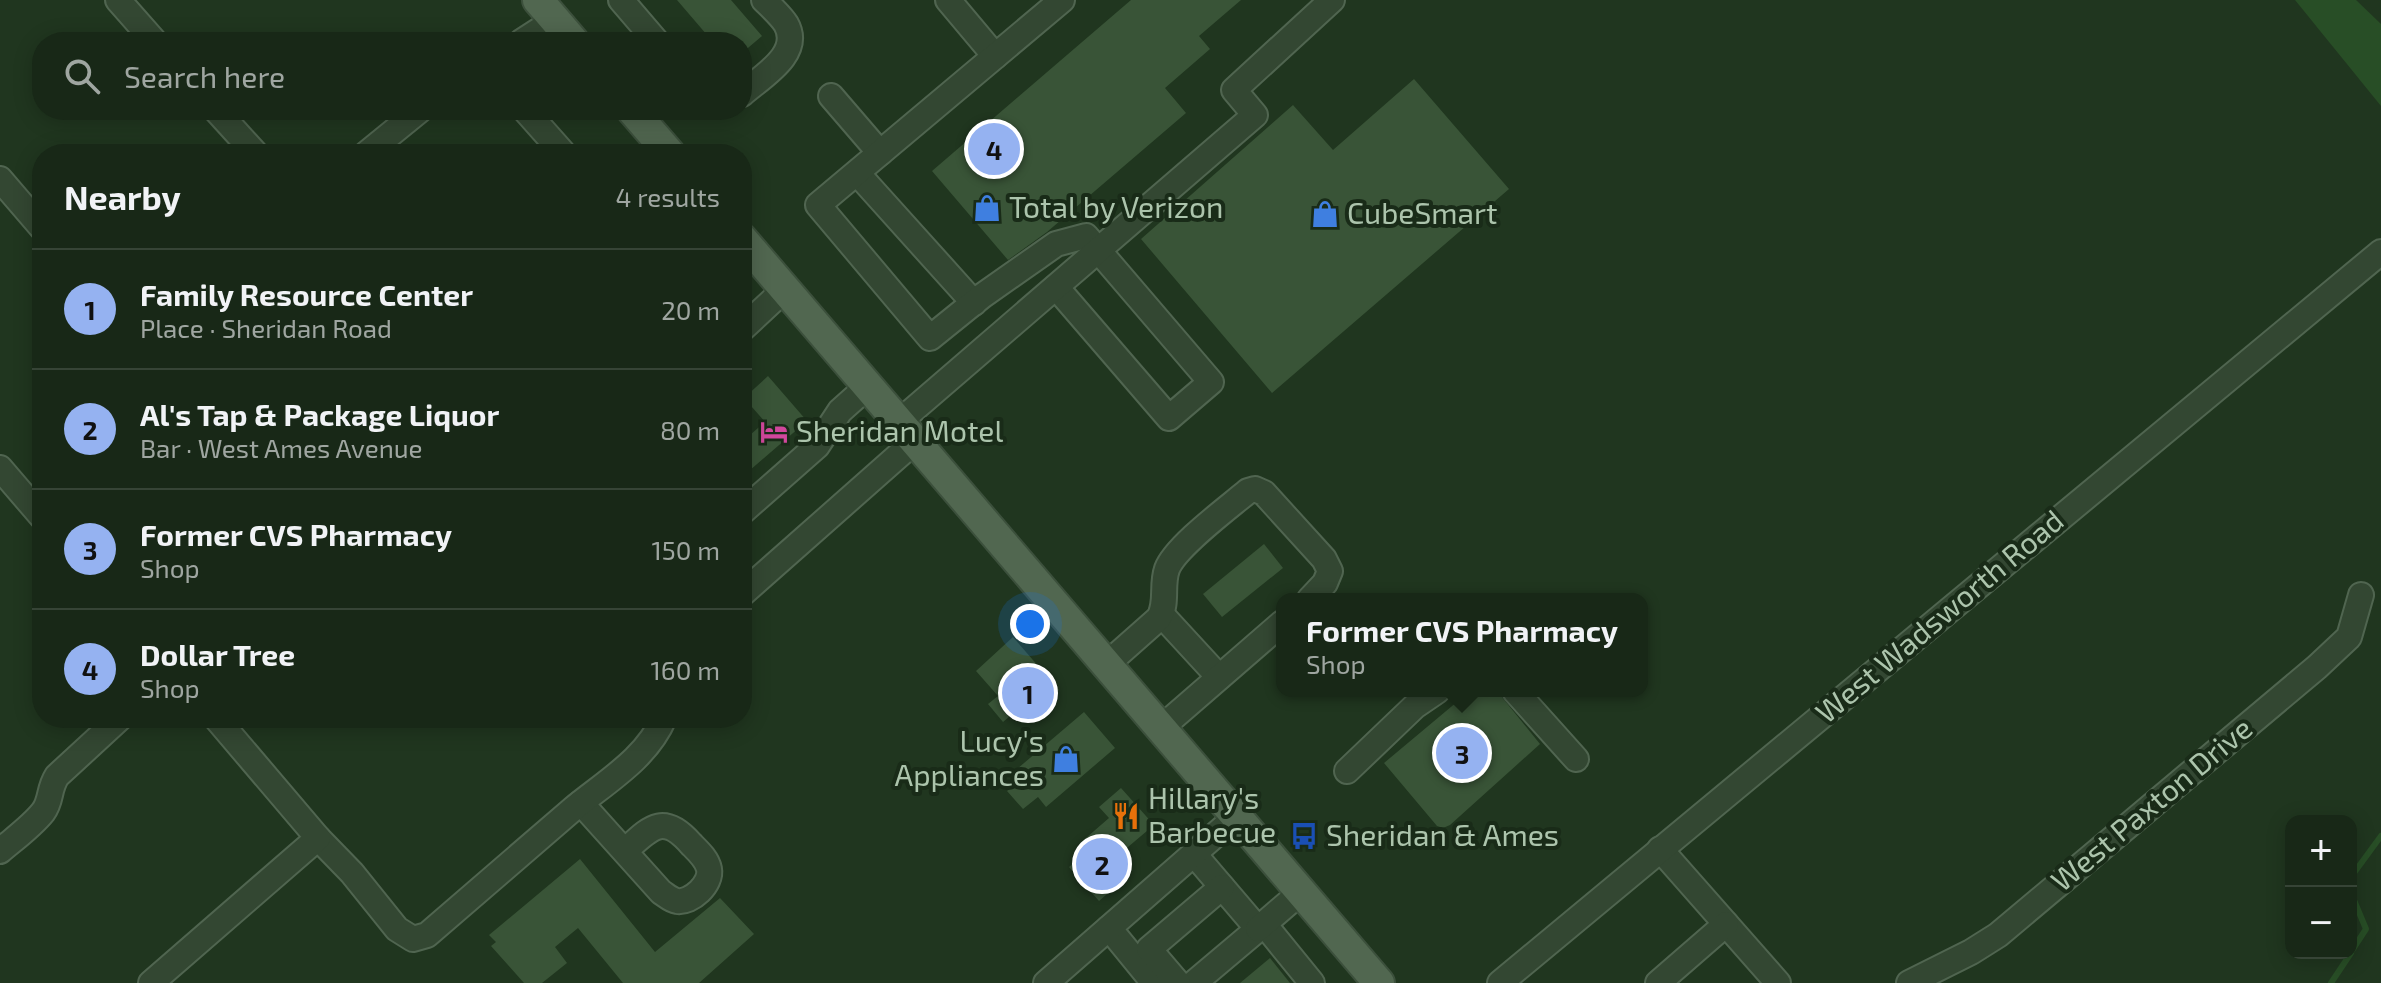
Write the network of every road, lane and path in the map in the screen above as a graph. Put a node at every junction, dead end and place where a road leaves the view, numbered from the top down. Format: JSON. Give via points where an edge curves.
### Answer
{"nodes":[{"id":1,"x":118,"y":0,"type":"edge"},
{"id":2,"x":621,"y":0,"type":"edge"},
{"id":3,"x":764,"y":0,"type":"edge"},
{"id":4,"x":948,"y":0,"type":"edge"},
{"id":5,"x":1062,"y":0,"type":"edge"},
{"id":6,"x":1332,"y":0,"type":"edge"},
{"id":7,"x":555,"y":21,"type":"edge"},
{"id":8,"x":146,"y":32,"type":"edge"},
{"id":9,"x":537,"y":32,"type":"edge"},
{"id":10,"x":648,"y":32,"type":"edge"},
{"id":11,"x":995,"y":56,"type":"junction"},
{"id":12,"x":752,"y":85,"type":"edge"},
{"id":13,"x":831,"y":96,"type":"dead end"},
{"id":14,"x":225,"y":120,"type":"edge"},
{"id":15,"x":408,"y":120,"type":"edge"},
{"id":16,"x":532,"y":120,"type":"edge"},
{"id":17,"x":641,"y":120,"type":"edge"},
{"id":18,"x":247,"y":144,"type":"edge"},
{"id":19,"x":378,"y":144,"type":"edge"},
{"id":20,"x":550,"y":144,"type":"edge"},
{"id":21,"x":661,"y":144,"type":"edge"},
{"id":22,"x":880,"y":153,"type":"junction"},
{"id":23,"x":857,"y":173,"type":"junction"},
{"id":24,"x":0,"y":179,"type":"edge"},
{"id":25,"x":32,"y":216,"type":"edge"},
{"id":26,"x":1099,"y":250,"type":"junction"},
{"id":27,"x":2381,"y":252,"type":"edge"},
{"id":28,"x":752,"y":254,"type":"edge"},
{"id":29,"x":1056,"y":287,"type":"junction"},
{"id":30,"x":785,"y":289,"type":"junction"},
{"id":31,"x":974,"y":303,"type":"junction"},
{"id":32,"x":752,"y":320,"type":"edge"},
{"id":33,"x":868,"y":386,"type":"junction"},
{"id":34,"x":907,"y":431,"type":"junction"},
{"id":35,"x":0,"y":468,"type":"edge"},
{"id":36,"x":752,"y":503,"type":"edge"},
{"id":37,"x":32,"y":505,"type":"edge"},
{"id":38,"x":752,"y":584,"type":"edge"},
{"id":39,"x":1316,"y":593,"type":"edge"},
{"id":40,"x":2361,"y":595,"type":"dead end"},
{"id":41,"x":1161,"y":614,"type":"junction"},
{"id":42,"x":1276,"y":628,"type":"edge"},
{"id":43,"x":1107,"y":664,"type":"junction"},
{"id":44,"x":1219,"y":677,"type":"junction"},
{"id":45,"x":1428,"y":697,"type":"edge"},
{"id":46,"x":1520,"y":697,"type":"edge"},
{"id":47,"x":109,"y":728,"type":"edge"},
{"id":48,"x":224,"y":728,"type":"edge"},
{"id":49,"x":660,"y":728,"type":"edge"},
{"id":50,"x":1161,"y":728,"type":"junction"},
{"id":51,"x":1576,"y":759,"type":"dead end"},
{"id":52,"x":1347,"y":771,"type":"dead end"},
{"id":53,"x":581,"y":803,"type":"junction"},
{"id":54,"x":1237,"y":816,"type":"junction"},
{"id":55,"x":318,"y":838,"type":"junction"},
{"id":56,"x":1660,"y":849,"type":"junction"},
{"id":57,"x":0,"y":851,"type":"edge"},
{"id":58,"x":625,"y":851,"type":"dead end"},
{"id":59,"x":1194,"y":854,"type":"junction"},
{"id":60,"x":1222,"y":887,"type":"junction"},
{"id":61,"x":1301,"y":892,"type":"junction"},
{"id":62,"x":1726,"y":924,"type":"junction"},
{"id":63,"x":1261,"y":926,"type":"junction"},
{"id":64,"x":1109,"y":928,"type":"junction"},
{"id":65,"x":151,"y":983,"type":"edge"},
{"id":66,"x":1046,"y":983,"type":"edge"},
{"id":67,"x":1154,"y":983,"type":"edge"},
{"id":68,"x":1178,"y":983,"type":"edge"},
{"id":69,"x":1194,"y":983,"type":"edge"},
{"id":70,"x":1312,"y":983,"type":"edge"},
{"id":71,"x":1379,"y":983,"type":"edge"},
{"id":72,"x":1500,"y":983,"type":"edge"},
{"id":73,"x":1658,"y":983,"type":"edge"},
{"id":74,"x":1778,"y":983,"type":"edge"},
{"id":75,"x":1909,"y":983,"type":"edge"}],
"edges":[{"from":1,"to":8,"type":"street"},
{"from":2,"to":10,"type":"street"},
{"from":3,"to":12,"type":"street","via":[[787,25],[791,45],[785,57]]},
{"from":4,"to":11,"type":"street"},
{"from":5,"to":11,"type":"street"},
{"from":6,"to":26,"type":"street","via":[[1234,90],[1255,115]]},
{"from":7,"to":9,"type":"street"},
{"from":11,"to":22,"type":"street"},
{"from":13,"to":22,"type":"street"},
{"from":14,"to":18,"type":"street"},
{"from":15,"to":19,"type":"street"},
{"from":16,"to":20,"type":"street"},
{"from":17,"to":21,"type":"main road"},
{"from":22,"to":23,"type":"street"},
{"from":23,"to":31,"type":"street"},
{"from":23,"to":31,"type":"street","via":[[818,205],[930,338]]},
{"from":24,"to":25,"type":"street"},
{"from":26,"to":29,"type":"street"},
{"from":26,"to":29,"type":"street","via":[[1211,382],[1169,418]]},
{"from":26,"to":31,"type":"street","via":[[1086,236],[1056,244]]},
{"from":27,"to":56,"type":"street","name":"West Wadsworth Road"},
{"from":28,"to":30,"type":"main road"},
{"from":29,"to":34,"type":"street"},
{"from":30,"to":32,"type":"street"},
{"from":30,"to":33,"type":"main road"},
{"from":33,"to":34,"type":"main road"},
{"from":33,"to":36,"type":"street","via":[[840,411],[817,446]]},
{"from":34,"to":38,"type":"street"},
{"from":34,"to":43,"type":"main road"},
{"from":35,"to":37,"type":"street"},
{"from":39,"to":41,"type":"street","via":[[1330,571],[1324,559],[1255,489],[1185,545],[1168,566]]},
{"from":40,"to":75,"type":"street","name":"West Paxton Drive","via":[[2349,637],[2317,667],[1998,935]]},
{"from":41,"to":43,"type":"street"},
{"from":41,"to":44,"type":"street"},
{"from":42,"to":44,"type":"street"},
{"from":43,"to":50,"type":"main road"},
{"from":44,"to":50,"type":"street"},
{"from":45,"to":52,"type":"street"},
{"from":46,"to":51,"type":"street"},
{"from":47,"to":57,"type":"street","via":[[57,776],[44,811]]},
{"from":48,"to":55,"type":"street"},
{"from":49,"to":53,"type":"street","via":[[635,761]]},
{"from":50,"to":54,"type":"main road"},
{"from":53,"to":55,"type":"street","via":[[427,935],[413,939],[397,929]]},
{"from":53,"to":58,"type":"street"},
{"from":54,"to":59,"type":"street"},
{"from":54,"to":61,"type":"main road"},
{"from":55,"to":65,"type":"street"},
{"from":56,"to":62,"type":"street"},
{"from":56,"to":72,"type":"street","name":"West Wadsworth Road"},
{"from":59,"to":60,"type":"street"},
{"from":59,"to":64,"type":"street"},
{"from":60,"to":63,"type":"street"},
{"from":60,"to":68,"type":"street","via":[[1149,949]]},
{"from":61,"to":63,"type":"street"},
{"from":61,"to":71,"type":"main road"},
{"from":62,"to":73,"type":"street"},
{"from":62,"to":74,"type":"street"},
{"from":63,"to":69,"type":"street"},
{"from":63,"to":70,"type":"street"},
{"from":64,"to":66,"type":"street"},
{"from":64,"to":67,"type":"street"}]}
